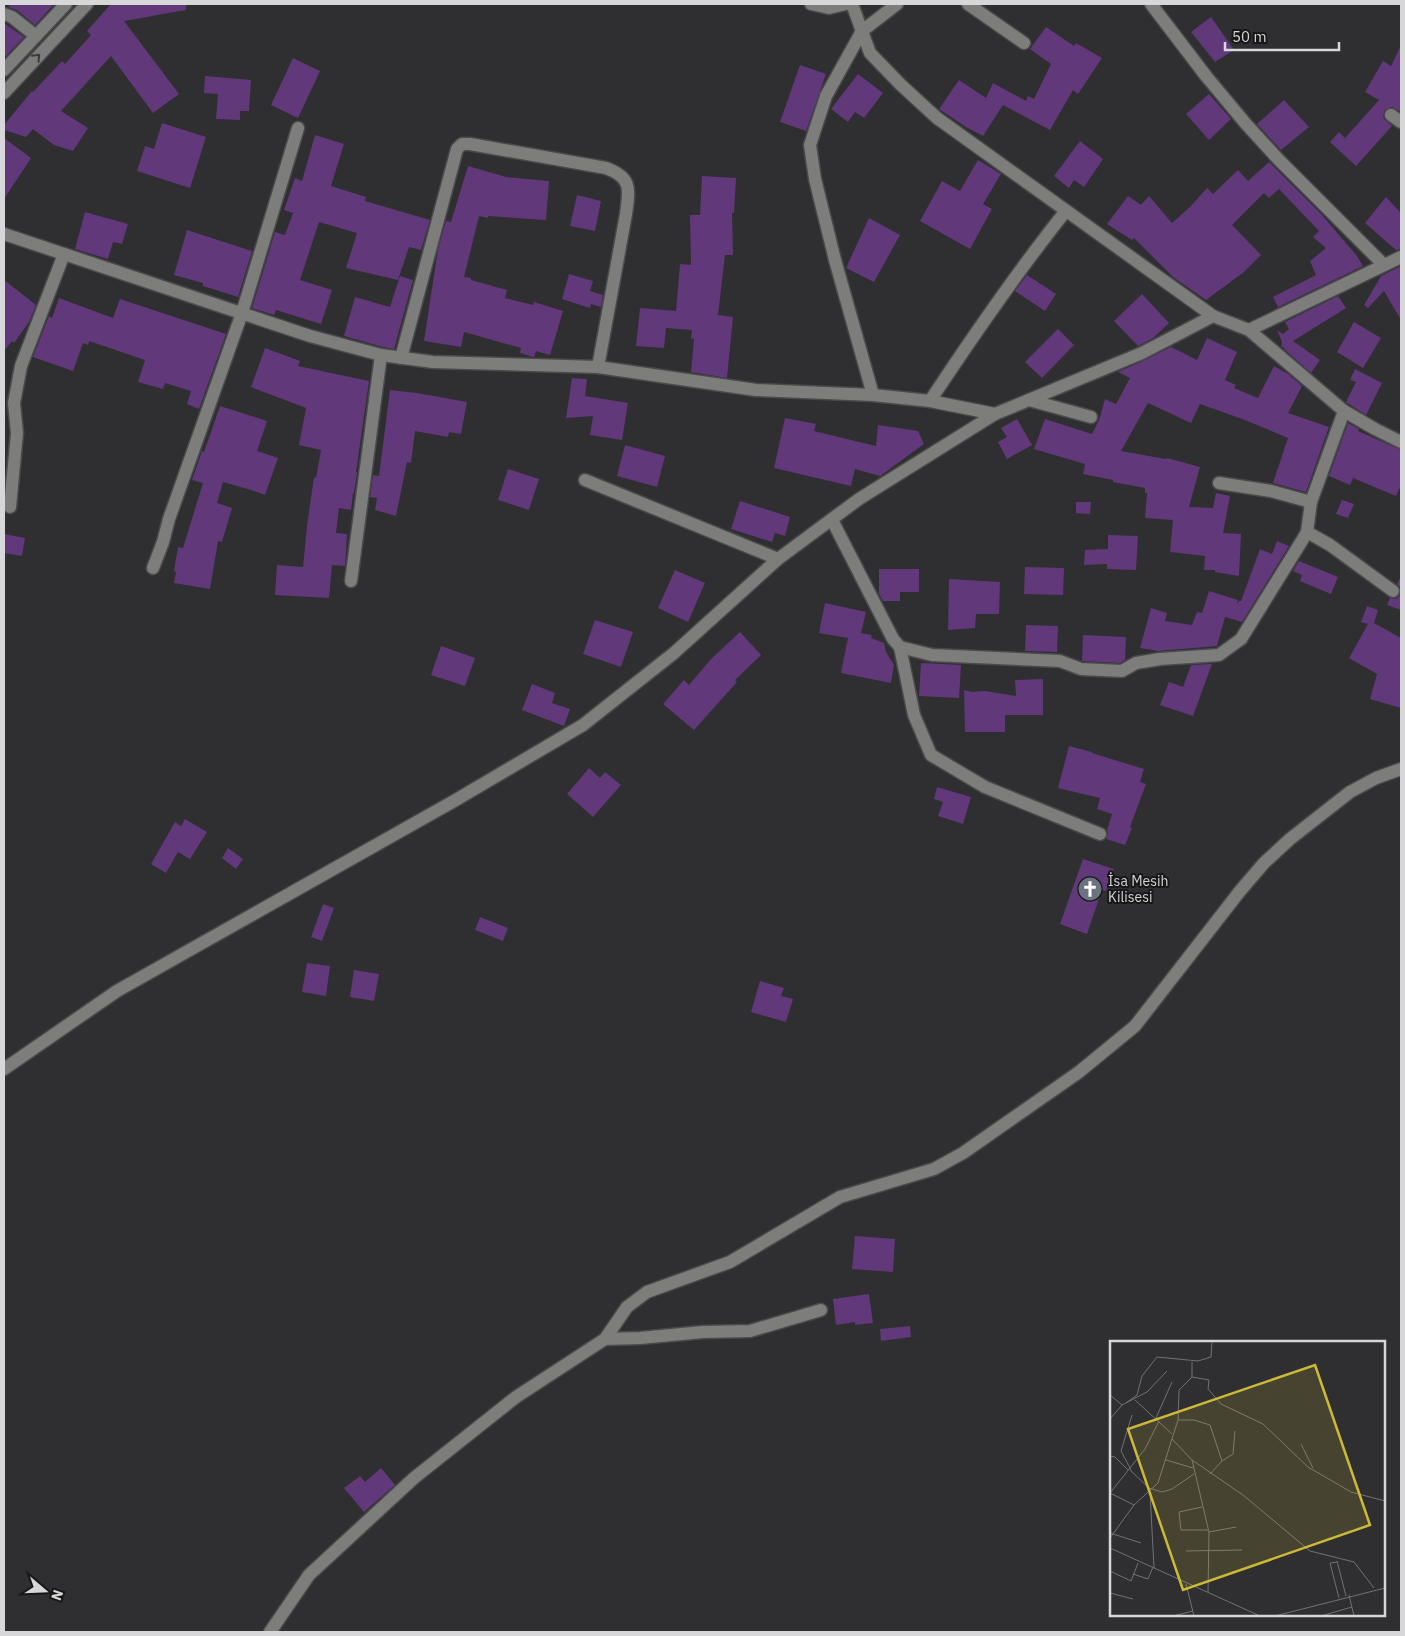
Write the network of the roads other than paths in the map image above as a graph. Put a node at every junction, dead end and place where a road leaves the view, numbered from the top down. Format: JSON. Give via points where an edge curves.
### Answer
{"nodes":[{"id":1,"x":66,"y":4,"type":"edge"},
{"id":2,"x":88,"y":4,"type":"edge"},
{"id":3,"x":812,"y":4,"type":"edge"},
{"id":4,"x":846,"y":4,"type":"edge"},
{"id":5,"x":897,"y":4,"type":"edge"},
{"id":6,"x":968,"y":4,"type":"edge"},
{"id":7,"x":1151,"y":4,"type":"edge"},
{"id":8,"x":854,"y":9,"type":"edge"},
{"id":9,"x":4,"y":14,"type":"edge"},
{"id":10,"x":862,"y":31,"type":"junction"},
{"id":11,"x":36,"y":36,"type":"junction"},
{"id":12,"x":1024,"y":43,"type":"dead end"},
{"id":13,"x":4,"y":70,"type":"edge"},
{"id":14,"x":4,"y":93,"type":"edge"},
{"id":15,"x":298,"y":128,"type":"dead end"},
{"id":16,"x":1065,"y":212,"type":"junction"},
{"id":17,"x":4,"y":234,"type":"edge"},
{"id":18,"x":64,"y":254,"type":"junction"},
{"id":19,"x":1401,"y":257,"type":"edge"},
{"id":20,"x":1384,"y":265,"type":"junction"},
{"id":21,"x":242,"y":314,"type":"junction"},
{"id":22,"x":1213,"y":316,"type":"junction"},
{"id":23,"x":1249,"y":330,"type":"junction"},
{"id":24,"x":381,"y":356,"type":"junction"},
{"id":25,"x":401,"y":358,"type":"junction"},
{"id":26,"x":598,"y":368,"type":"junction"},
{"id":27,"x":873,"y":395,"type":"junction"},
{"id":28,"x":1029,"y":400,"type":"junction"},
{"id":29,"x":930,"y":401,"type":"junction"},
{"id":30,"x":1344,"y":411,"type":"junction"},
{"id":31,"x":995,"y":414,"type":"junction"},
{"id":32,"x":1091,"y":417,"type":"dead end"},
{"id":33,"x":1401,"y":442,"type":"edge"},
{"id":34,"x":585,"y":480,"type":"dead end"},
{"id":35,"x":1219,"y":483,"type":"dead end"},
{"id":36,"x":1311,"y":502,"type":"junction"},
{"id":37,"x":10,"y":507,"type":"dead end"},
{"id":38,"x":832,"y":520,"type":"junction"},
{"id":39,"x":1307,"y":532,"type":"junction"},
{"id":40,"x":778,"y":559,"type":"junction"},
{"id":41,"x":153,"y":568,"type":"dead end"},
{"id":42,"x":351,"y":581,"type":"dead end"},
{"id":43,"x":1393,"y":591,"type":"dead end"},
{"id":44,"x":900,"y":647,"type":"junction"},
{"id":45,"x":1401,"y":769,"type":"edge"},
{"id":46,"x":1100,"y":834,"type":"dead end"},
{"id":47,"x":4,"y":1069,"type":"edge"},
{"id":48,"x":821,"y":1310,"type":"dead end"},
{"id":49,"x":606,"y":1339,"type":"junction"},
{"id":50,"x":270,"y":1632,"type":"edge"}],
"edges":[{"from":1,"to":11,"type":"street"},
{"from":14,"to":2,"type":"street","one_way":true},
{"from":3,"to":4,"type":"street","via":[[829,8]]},
{"from":5,"to":10,"type":"street"},
{"from":6,"to":12,"type":"street"},
{"from":7,"to":20,"type":"street","via":[[1246,124]]},
{"from":8,"to":10,"type":"street"},
{"from":9,"to":11,"type":"street"},
{"from":10,"to":16,"type":"street","via":[[870,53],[937,118]]},
{"from":10,"to":27,"type":"street","via":[[826,96],[810,145],[835,260]]},
{"from":11,"to":13,"type":"street"},
{"from":15,"to":21,"type":"street"},
{"from":16,"to":22,"type":"street"},
{"from":16,"to":29,"type":"street","via":[[1031,255]]},
{"from":17,"to":18,"type":"street"},
{"from":18,"to":21,"type":"street"},
{"from":18,"to":37,"type":"street","via":[[21,366],[14,403],[17,433]]},
{"from":19,"to":20,"type":"street"},
{"from":20,"to":23,"type":"street"},
{"from":21,"to":24,"type":"street"},
{"from":21,"to":41,"type":"street"},
{"from":22,"to":23,"type":"street"},
{"from":22,"to":28,"type":"street","via":[[1142,353]]},
{"from":23,"to":30,"type":"street"},
{"from":24,"to":25,"type":"street"},
{"from":24,"to":42,"type":"street"},
{"from":25,"to":26,"type":"street"},
{"from":25,"to":26,"type":"street","via":[[457,149],[462,144],[470,144],[606,168],[623,177],[629,190],[628,198]]},
{"from":26,"to":27,"type":"street","via":[[756,390]]},
{"from":27,"to":29,"type":"street"},
{"from":28,"to":31,"type":"street"},
{"from":28,"to":32,"type":"street"},
{"from":29,"to":31,"type":"street"},
{"from":30,"to":33,"type":"street"},
{"from":30,"to":36,"type":"street"},
{"from":31,"to":38,"type":"street","via":[[859,499]]},
{"from":34,"to":40,"type":"street"},
{"from":35,"to":36,"type":"street","via":[[1271,491]]},
{"from":36,"to":39,"type":"street"},
{"from":38,"to":40,"type":"street"},
{"from":38,"to":44,"type":"street"},
{"from":39,"to":43,"type":"street"},
{"from":39,"to":44,"type":"street","via":[[1242,639],[1219,655],[1152,660],[1136,663],[1122,671],[1081,669],[1060,661],[932,655]]},
{"from":40,"to":47,"type":"street","via":[[674,653],[583,725],[117,991]]},
{"from":44,"to":46,"type":"street","via":[[914,716],[931,755],[985,787]]},
{"from":45,"to":49,"type":"street","via":[[1350,792],[1264,863],[1135,1026],[1080,1072],[963,1154],[934,1169],[840,1197],[730,1262],[647,1292],[627,1307]]},
{"from":48,"to":49,"type":"street","via":[[750,1331]]},
{"from":49,"to":50,"type":"street","via":[[516,1397],[414,1478],[309,1575]]}]}
